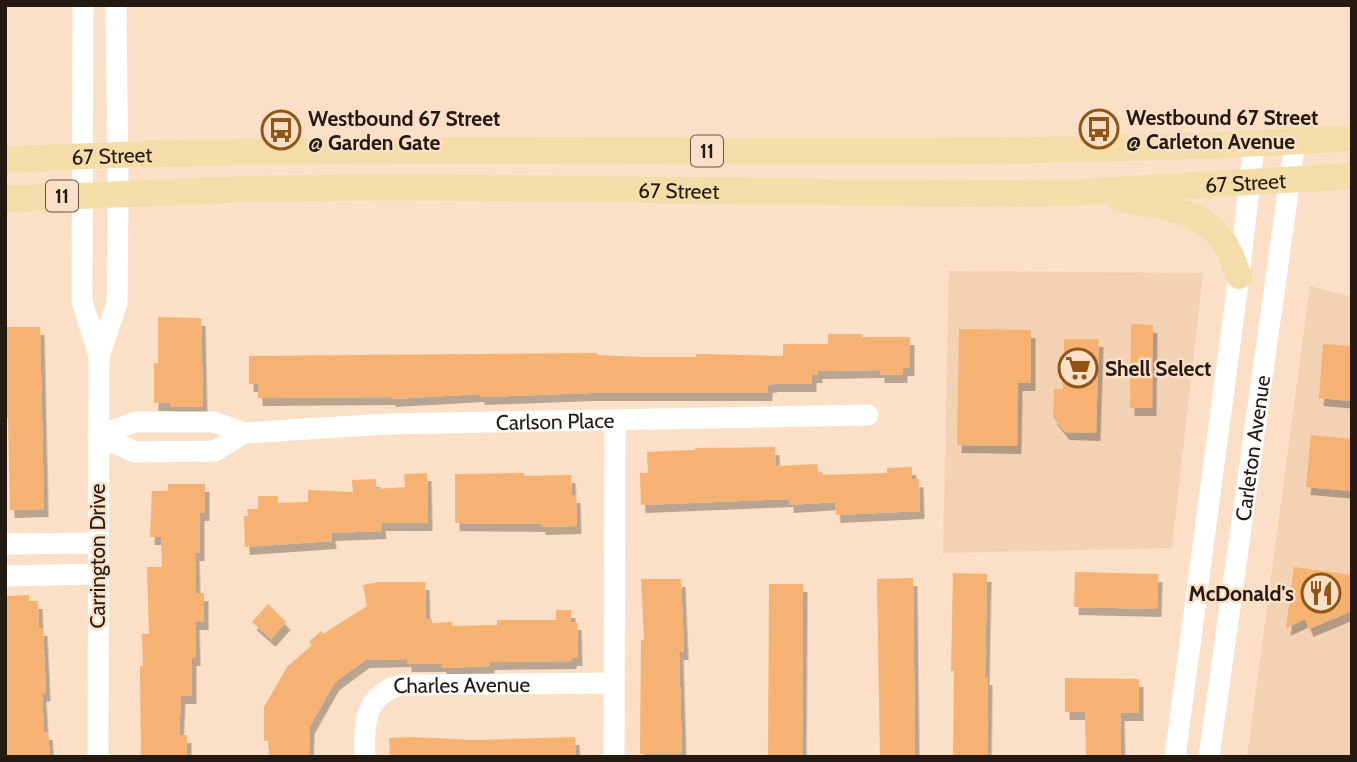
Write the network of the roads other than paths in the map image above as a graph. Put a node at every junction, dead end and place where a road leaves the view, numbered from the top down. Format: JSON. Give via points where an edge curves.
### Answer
{"nodes":[{"id":1,"x":83,"y":5,"type":"edge"},
{"id":2,"x":116,"y":5,"type":"edge"},
{"id":3,"x":1352,"y":138,"type":"edge"},
{"id":4,"x":1295,"y":142,"type":"junction"},
{"id":5,"x":1254,"y":144,"type":"junction"},
{"id":6,"x":118,"y":155,"type":"junction"},
{"id":7,"x":83,"y":156,"type":"junction"},
{"id":8,"x":5,"y":160,"type":"edge"},
{"id":9,"x":1352,"y":176,"type":"edge"},
{"id":10,"x":1289,"y":179,"type":"junction"},
{"id":11,"x":1250,"y":181,"type":"junction"},
{"id":12,"x":1084,"y":192,"type":"junction"},
{"id":13,"x":118,"y":193,"type":"junction"},
{"id":14,"x":83,"y":195,"type":"junction"},
{"id":15,"x":5,"y":199,"type":"edge"},
{"id":16,"x":1239,"y":276,"type":"junction"},
{"id":17,"x":99,"y":356,"type":"junction"},
{"id":18,"x":868,"y":415,"type":"dead end"},
{"id":19,"x":615,"y":420,"type":"junction"},
{"id":20,"x":244,"y":433,"type":"junction"},
{"id":21,"x":98,"y":436,"type":"junction"},
{"id":22,"x":97,"y":543,"type":"junction"},
{"id":23,"x":5,"y":544,"type":"edge"},
{"id":24,"x":97,"y":574,"type":"junction"},
{"id":25,"x":5,"y":576,"type":"edge"},
{"id":26,"x":614,"y":683,"type":"junction"},
{"id":27,"x":98,"y":757,"type":"edge"},
{"id":28,"x":365,"y":757,"type":"edge"},
{"id":29,"x":614,"y":757,"type":"edge"},
{"id":30,"x":1175,"y":757,"type":"edge"},
{"id":31,"x":1209,"y":757,"type":"edge"}],
"edges":[{"from":1,"to":7,"type":"street","name":"Carrington Drive"},
{"from":2,"to":6,"type":"street","name":"Carrington Drive"},
{"from":3,"to":4,"type":"main road","name":"67 Street","number":"11"},
{"from":4,"to":5,"type":"main road","name":"67 Street","number":"11"},
{"from":4,"to":10,"type":"street","name":"Carleton Avenue"},
{"from":5,"to":6,"type":"main road","name":"67 Street","number":"11","via":[[1019,152],[389,150]]},
{"from":5,"to":11,"type":"street","name":"Carleton Avenue"},
{"from":6,"to":7,"type":"main road","name":"67 Street","number":"11"},
{"from":6,"to":13,"type":"street","name":"Carrington Drive"},
{"from":7,"to":8,"type":"main road","name":"67 Street","number":"11"},
{"from":7,"to":14,"type":"street","name":"Carrington Drive"},
{"from":9,"to":10,"type":"main road","name":"67 Street","number":"11"},
{"from":10,"to":11,"type":"main road","name":"67 Street","number":"11"},
{"from":10,"to":31,"type":"street","name":"Carleton Avenue"},
{"from":11,"to":12,"type":"main road","name":"67 Street","number":"11"},
{"from":11,"to":16,"type":"street","name":"Carleton Avenue"},
{"from":12,"to":13,"type":"main road","name":"67 Street","number":"11","via":[[390,187]]},
{"from":12,"to":16,"type":"main road","via":[[1178,210],[1202,220],[1224,243]]},
{"from":13,"to":14,"type":"main road","name":"67 Street","number":"11"},
{"from":13,"to":17,"type":"street","name":"Carrington Drive","via":[[117,303]]},
{"from":14,"to":15,"type":"main road","name":"67 Street","number":"11"},
{"from":14,"to":17,"type":"street","name":"Carrington Drive","via":[[82,301]]},
{"from":16,"to":30,"type":"street","name":"Carleton Avenue"},
{"from":17,"to":21,"type":"street","name":"Carrington Drive"},
{"from":18,"to":19,"type":"street","name":"Carlson Place"},
{"from":19,"to":20,"type":"street","name":"Carlson Place"},
{"from":19,"to":26,"type":"street"},
{"from":20,"to":21,"type":"street","name":"Carlson Place","via":[[214,422],[135,422]]},
{"from":20,"to":21,"type":"street","name":"Carlson Place","via":[[215,451],[135,452]]},
{"from":21,"to":22,"type":"street","name":"Carrington Drive"},
{"from":22,"to":23,"type":"street"},
{"from":22,"to":24,"type":"street","name":"Carrington Drive"},
{"from":24,"to":25,"type":"street"},
{"from":24,"to":27,"type":"street","name":"Carrington Drive"},
{"from":26,"to":28,"type":"street","name":"Charles Avenue","via":[[401,685],[374,701],[368,711]]},
{"from":26,"to":29,"type":"street"}]}
